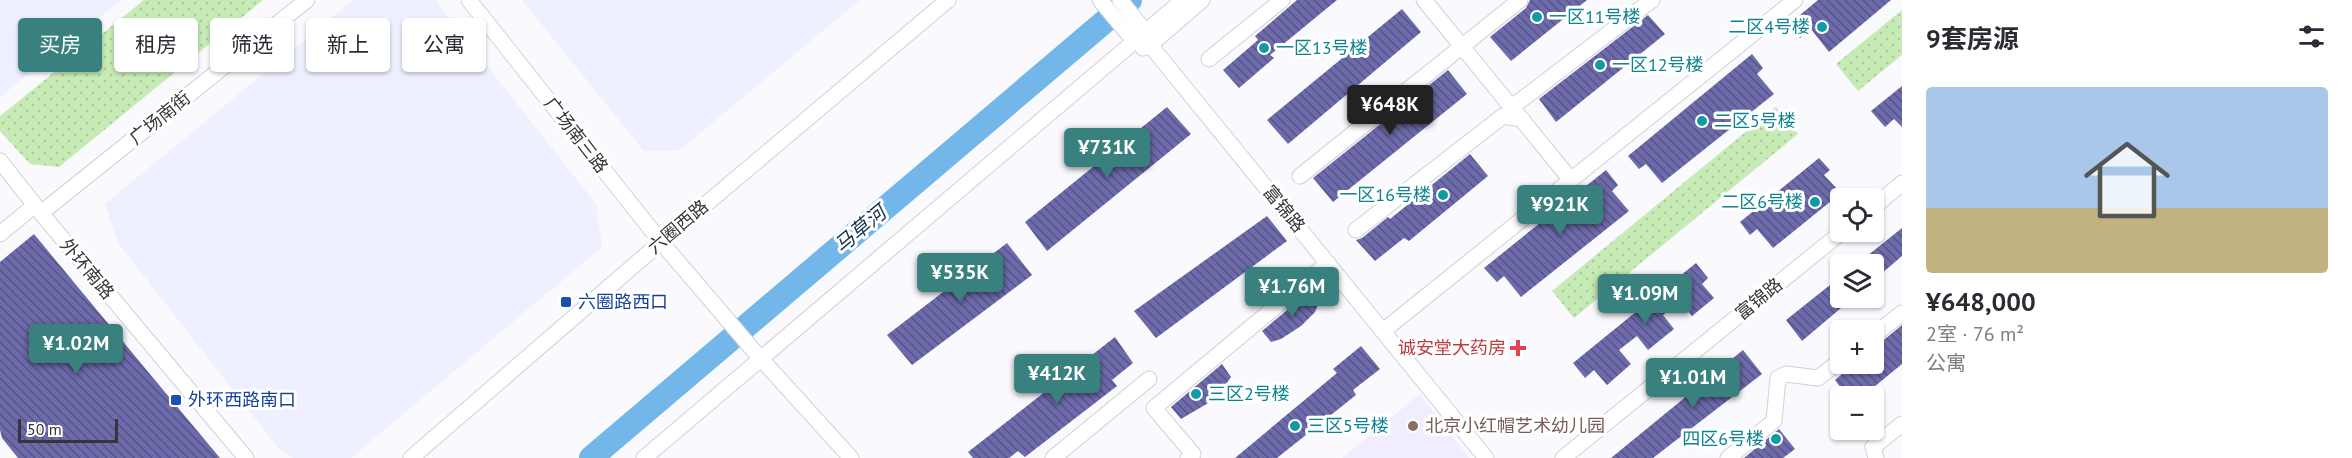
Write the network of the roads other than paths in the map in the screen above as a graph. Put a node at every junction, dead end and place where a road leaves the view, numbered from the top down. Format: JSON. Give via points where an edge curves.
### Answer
{"nodes":[{"id":1,"x":307,"y":0,"type":"edge"},
{"id":2,"x":469,"y":0,"type":"edge"},
{"id":3,"x":948,"y":0,"type":"edge"},
{"id":4,"x":1120,"y":0,"type":"edge"},
{"id":5,"x":1183,"y":0,"type":"edge"},
{"id":6,"x":1203,"y":0,"type":"edge"},
{"id":7,"x":1282,"y":0,"type":"edge"},
{"id":8,"x":1424,"y":0,"type":"edge"},
{"id":9,"x":1520,"y":0,"type":"edge"},
{"id":10,"x":1652,"y":0,"type":"edge"},
{"id":11,"x":1795,"y":0,"type":"edge"},
{"id":12,"x":1101,"y":1,"type":"edge"},
{"id":13,"x":1140,"y":35,"type":"junction"},
{"id":14,"x":1463,"y":47,"type":"junction"},
{"id":15,"x":1209,"y":59,"type":"dead end"},
{"id":16,"x":1517,"y":113,"type":"junction"},
{"id":17,"x":0,"y":161,"type":"edge"},
{"id":18,"x":1300,"y":176,"type":"dead end"},
{"id":19,"x":1571,"y":180,"type":"junction"},
{"id":20,"x":1901,"y":185,"type":"edge"},
{"id":21,"x":1884,"y":199,"type":"edge"},
{"id":22,"x":38,"y":209,"type":"junction"},
{"id":23,"x":1356,"y":230,"type":"dead end"},
{"id":24,"x":0,"y":234,"type":"edge"},
{"id":25,"x":661,"y":242,"type":"junction"},
{"id":26,"x":1830,"y":242,"type":"edge"},
{"id":27,"x":1328,"y":263,"type":"junction"},
{"id":28,"x":1902,"y":313,"type":"edge"},
{"id":29,"x":1884,"y":327,"type":"edge"},
{"id":30,"x":1383,"y":332,"type":"junction"},
{"id":31,"x":758,"y":355,"type":"junction"},
{"id":32,"x":1830,"y":369,"type":"edge"},
{"id":33,"x":1149,"y":379,"type":"dead end"},
{"id":34,"x":1902,"y":424,"type":"edge"},
{"id":35,"x":246,"y":458,"type":"edge"},
{"id":36,"x":411,"y":458,"type":"edge"},
{"id":37,"x":644,"y":458,"type":"edge"},
{"id":38,"x":851,"y":458,"type":"edge"},
{"id":39,"x":1053,"y":458,"type":"edge"},
{"id":40,"x":1188,"y":458,"type":"edge"},
{"id":41,"x":1486,"y":458,"type":"edge"},
{"id":42,"x":1563,"y":458,"type":"edge"},
{"id":43,"x":1728,"y":458,"type":"edge"},
{"id":44,"x":1876,"y":458,"type":"edge"}],
"edges":[{"from":1,"to":22,"type":"street","name":"广场南街"},
{"from":2,"to":25,"type":"street","name":"广场南三路"},
{"from":3,"to":25,"type":"street","name":"六圈西路"},
{"from":4,"to":13,"type":"street","name":"富锦路"},
{"from":5,"to":13,"type":"street"},
{"from":6,"to":13,"type":"street"},
{"from":7,"to":15,"type":"street"},
{"from":8,"to":14,"type":"street"},
{"from":9,"to":14,"type":"street"},
{"from":10,"to":16,"type":"street"},
{"from":11,"to":19,"type":"street"},
{"from":12,"to":13,"type":"street","name":"富锦路"},
{"from":13,"to":27,"type":"street","name":"富锦路"},
{"from":13,"to":31,"type":"street"},
{"from":14,"to":16,"type":"street"},
{"from":14,"to":18,"type":"street"},
{"from":16,"to":19,"type":"street"},
{"from":16,"to":23,"type":"street","via":[[1503,116]]},
{"from":17,"to":22,"type":"street","name":"外环南路"},
{"from":19,"to":30,"type":"street"},
{"from":20,"to":21,"type":"street"},
{"from":22,"to":24,"type":"street","name":"广场南街"},
{"from":22,"to":35,"type":"street","name":"外环南路"},
{"from":25,"to":31,"type":"street","name":"广场南三路"},
{"from":25,"to":36,"type":"street","name":"六圈西路"},
{"from":26,"to":42,"type":"street","name":"富锦路"},
{"from":27,"to":30,"type":"street","name":"富锦路"},
{"from":27,"to":40,"type":"street","via":[[1154,408],[1193,454]]},
{"from":28,"to":29,"type":"street"},
{"from":30,"to":41,"type":"street","name":"富锦路"},
{"from":31,"to":37,"type":"street"},
{"from":31,"to":38,"type":"street","name":"广场南三路"},
{"from":32,"to":43,"type":"street","via":[[1818,378],[1786,374],[1778,378],[1774,421]]},
{"from":33,"to":39,"type":"street"},
{"from":34,"to":44,"type":"street","via":[[1873,447]]}]}
